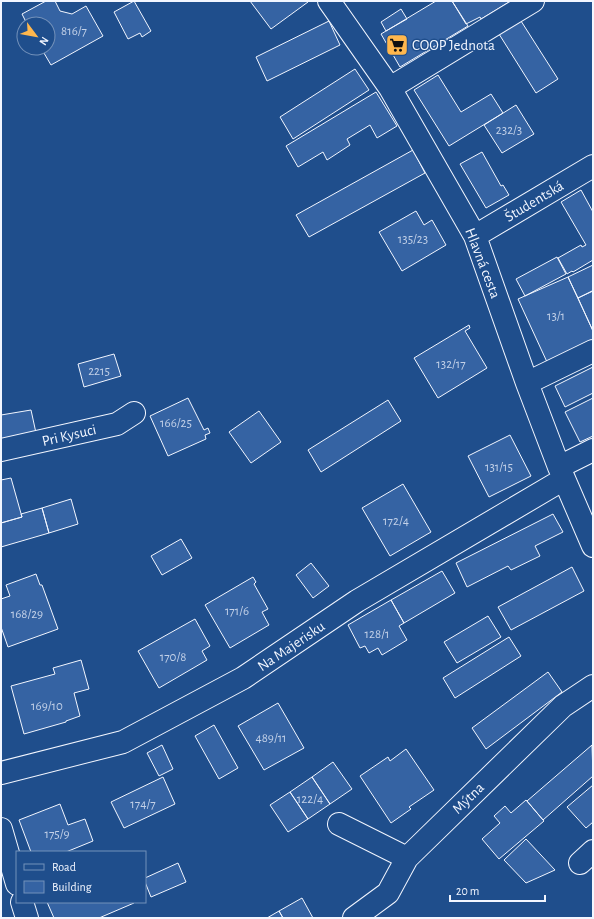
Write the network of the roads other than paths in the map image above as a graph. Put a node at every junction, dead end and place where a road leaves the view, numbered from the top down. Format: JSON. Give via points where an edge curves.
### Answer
{"nodes":[{"id":1,"x":329,"y":1,"type":"edge"},
{"id":2,"x":533,"y":1,"type":"edge"},
{"id":3,"x":390,"y":88,"type":"junction"},
{"id":4,"x":593,"y":166,"type":"edge"},
{"id":5,"x":475,"y":236,"type":"junction"},
{"id":6,"x":593,"y":351,"type":"edge"},
{"id":7,"x":527,"y":383,"type":"junction"},
{"id":8,"x":134,"y":413,"type":"dead end"},
{"id":9,"x":1,"y":450,"type":"edge"},
{"id":10,"x":593,"y":450,"type":"edge"},
{"id":11,"x":561,"y":473,"type":"junction"},
{"id":12,"x":593,"y":546,"type":"edge"},
{"id":13,"x":593,"y":686,"type":"edge"},
{"id":14,"x":1,"y":773,"type":"edge"},
{"id":15,"x":340,"y":824,"type":"dead end"},
{"id":16,"x":1,"y":829,"type":"edge"},
{"id":17,"x":407,"y":858,"type":"junction"},
{"id":18,"x":16,"y":881,"type":"edge"},
{"id":19,"x":22,"y":903,"type":"edge"},
{"id":20,"x":27,"y":918,"type":"edge"},
{"id":21,"x":354,"y":918,"type":"edge"}],
"edges":[{"from":1,"to":3,"type":"street","name":"Hlavná cesta"},
{"from":2,"to":3,"type":"street"},
{"from":3,"to":5,"type":"street","name":"Hlavná cesta"},
{"from":4,"to":5,"type":"street","name":"Študentská"},
{"from":5,"to":7,"type":"street","name":"Hlavná cesta"},
{"from":6,"to":7,"type":"street"},
{"from":7,"to":11,"type":"street","name":"Hlavná cesta"},
{"from":8,"to":9,"type":"street","name":"Pri Kysuci","via":[[117,424]]},
{"from":10,"to":11,"type":"street","name":"Na Majerisku"},
{"from":11,"to":12,"type":"street","name":"Hlavná cesta"},
{"from":11,"to":14,"type":"street","name":"Na Majerisku","via":[[357,601],[243,678],[122,742]]},
{"from":13,"to":17,"type":"street","name":"Mýtna","via":[[562,706]]},
{"from":15,"to":17,"type":"street"},
{"from":16,"to":18,"type":"street"},
{"from":17,"to":21,"type":"street","name":"Mýtna","via":[[388,893]]},
{"from":19,"to":20,"type":"street"}]}
